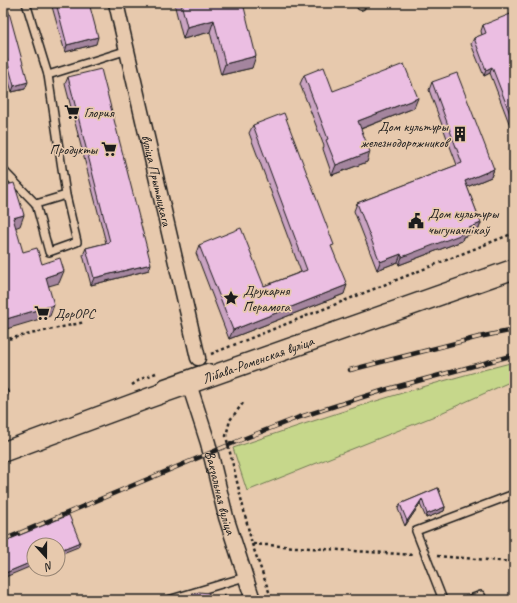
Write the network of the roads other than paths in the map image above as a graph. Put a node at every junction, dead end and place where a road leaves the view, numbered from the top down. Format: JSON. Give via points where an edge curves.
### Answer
{"nodes":[{"id":1,"x":26,"y":3,"type":"edge"},
{"id":2,"x":116,"y":3,"type":"edge"},
{"id":3,"x":128,"y":50,"type":"junction"},
{"id":4,"x":48,"y":75,"type":"junction"},
{"id":5,"x":3,"y":170,"type":"edge"},
{"id":6,"x":66,"y":195,"type":"junction"},
{"id":7,"x":36,"y":204,"type":"junction"},
{"id":8,"x":514,"y":268,"type":"edge"},
{"id":9,"x":198,"y":358,"type":"dead end"},
{"id":10,"x":223,"y":372,"type":"junction"},
{"id":11,"x":189,"y":384,"type":"junction"},
{"id":12,"x":149,"y":398,"type":"junction"},
{"id":13,"x":3,"y":452,"type":"edge"},
{"id":14,"x":514,"y":494,"type":"edge"},
{"id":15,"x":245,"y":577,"type":"junction"},
{"id":16,"x":168,"y":600,"type":"edge"},
{"id":17,"x":253,"y":600,"type":"edge"},
{"id":18,"x":443,"y":600,"type":"edge"},
{"id":19,"x":468,"y":600,"type":"edge"},
{"id":20,"x":483,"y":600,"type":"edge"}],
"edges":[{"from":1,"to":4,"type":"lane"},
{"from":2,"to":3,"type":"street","name":"вуліца Прытыцкага"},
{"from":3,"to":4,"type":"lane"},
{"from":3,"to":9,"type":"street","name":"вуліца Прытыцкага"},
{"from":4,"to":6,"type":"lane"},
{"from":5,"to":7,"type":"lane"},
{"from":6,"to":7,"type":"lane"},
{"from":6,"to":7,"type":"lane","via":[[77,242],[49,252]]},
{"from":8,"to":10,"type":"main road","name":"Лібава-Роменская вуліца"},
{"from":10,"to":11,"type":"main road","name":"Лібава-Роменская вуліца"},
{"from":10,"to":12,"type":"lane","via":[[205,368],[163,383]]},
{"from":11,"to":12,"type":"main road","name":"Лібава-Роменская вуліца"},
{"from":11,"to":15,"type":"street","name":"Вакзальная вуліца"},
{"from":12,"to":13,"type":"main road","name":"Лібава-Роменская вуліца"},
{"from":14,"to":18,"type":"lane","via":[[416,531]]},
{"from":15,"to":16,"type":"lane"},
{"from":15,"to":17,"type":"street","name":"Вакзальная вуліца"},
{"from":19,"to":20,"type":"lane","via":[[481,595]]}]}
